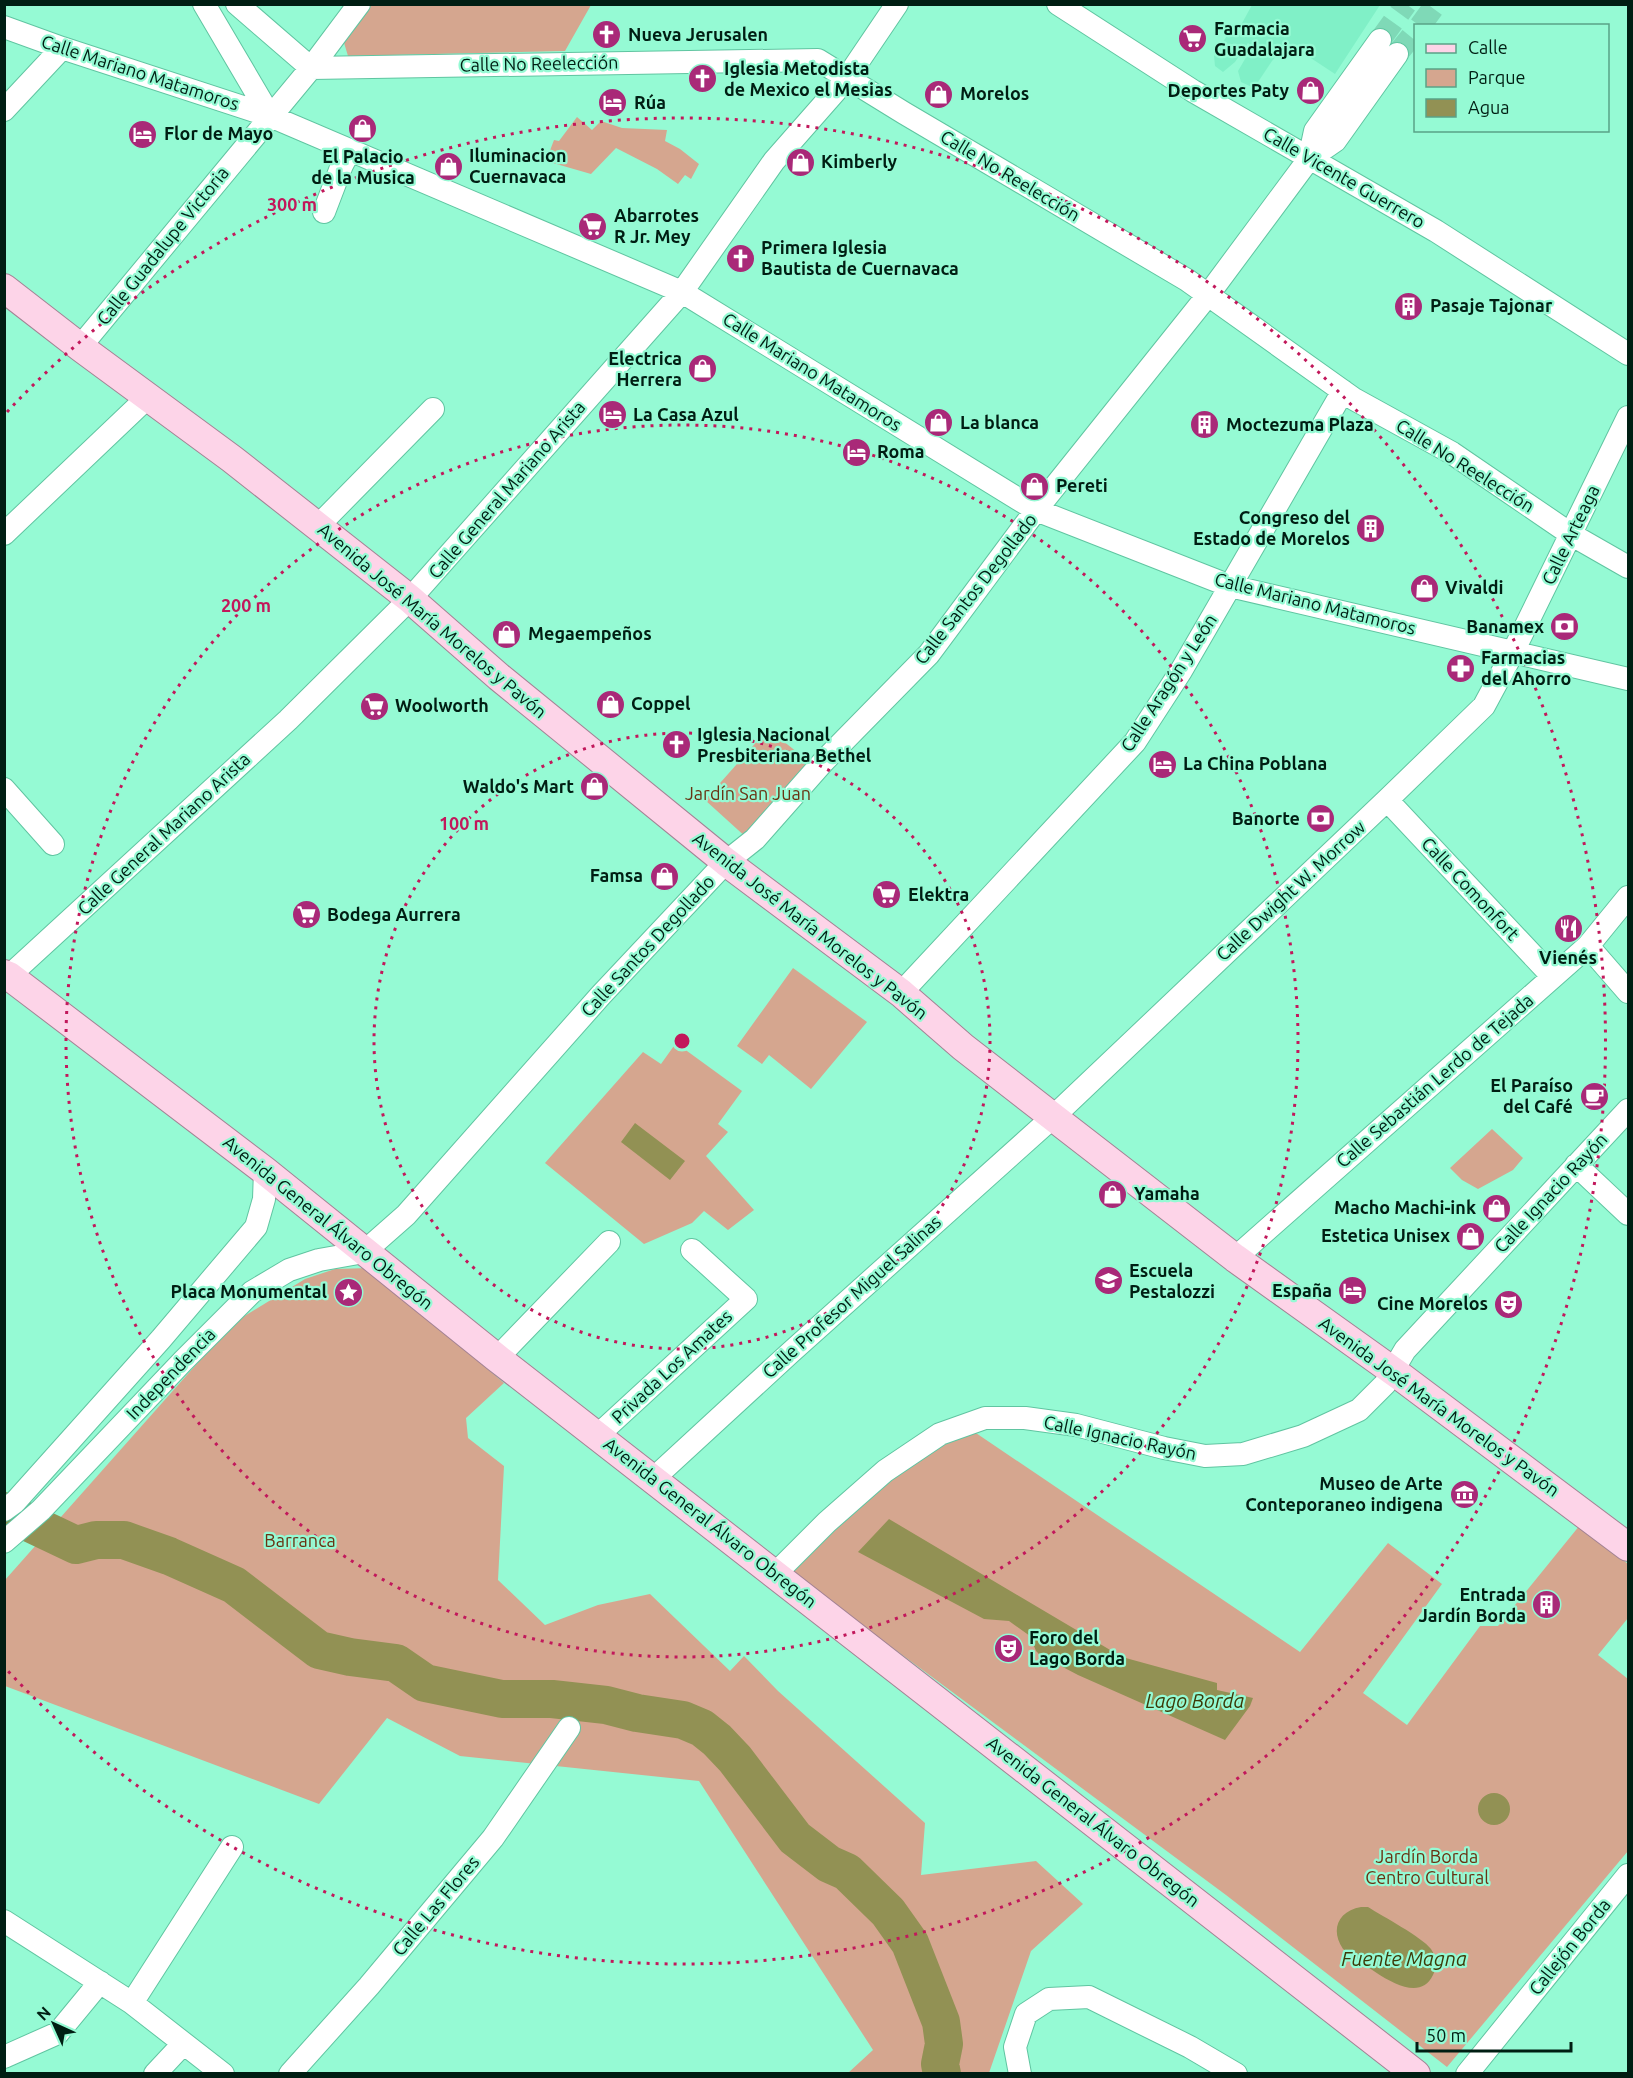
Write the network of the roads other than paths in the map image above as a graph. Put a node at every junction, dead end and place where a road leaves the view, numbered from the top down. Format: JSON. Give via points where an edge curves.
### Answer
{"nodes":[{"id":1,"x":204,"y":4,"type":"edge"},
{"id":2,"x":237,"y":4,"type":"edge"},
{"id":3,"x":359,"y":4,"type":"edge"},
{"id":4,"x":897,"y":4,"type":"edge"},
{"id":5,"x":1058,"y":4,"type":"edge"},
{"id":6,"x":4,"y":27,"type":"edge"},
{"id":7,"x":1389,"y":47,"type":"tunnel mouth"},
{"id":8,"x":62,"y":48,"type":"junction"},
{"id":9,"x":311,"y":68,"type":"junction"},
{"id":10,"x":847,"y":78,"type":"junction"},
{"id":11,"x":4,"y":110,"type":"edge"},
{"id":12,"x":270,"y":116,"type":"junction"},
{"id":13,"x":350,"y":150,"type":"junction"},
{"id":14,"x":1309,"y":159,"type":"junction"},
{"id":15,"x":324,"y":212,"type":"dead end"},
{"id":16,"x":4,"y":288,"type":"edge"},
{"id":17,"x":682,"y":292,"type":"junction"},
{"id":18,"x":1208,"y":295,"type":"junction"},
{"id":19,"x":80,"y":347,"type":"junction"},
{"id":20,"x":1629,"y":354,"type":"edge"},
{"id":21,"x":1343,"y":391,"type":"junction"},
{"id":22,"x":149,"y":396,"type":"junction"},
{"id":23,"x":433,"y":409,"type":"dead end"},
{"id":24,"x":1629,"y":417,"type":"edge"},
{"id":25,"x":1036,"y":510,"type":"junction"},
{"id":26,"x":318,"y":526,"type":"junction"},
{"id":27,"x":4,"y":534,"type":"edge"},
{"id":28,"x":1572,"y":535,"type":"junction"},
{"id":29,"x":1629,"y":567,"type":"edge"},
{"id":30,"x":1230,"y":586,"type":"junction"},
{"id":31,"x":410,"y":599,"type":"junction"},
{"id":32,"x":1513,"y":652,"type":"junction"},
{"id":33,"x":1629,"y":679,"type":"edge"},
{"id":34,"x":4,"y":789,"type":"edge"},
{"id":35,"x":1387,"y":800,"type":"junction"},
{"id":36,"x":53,"y":844,"type":"dead end"},
{"id":37,"x":726,"y":862,"type":"junction"},
{"id":38,"x":1629,"y":897,"type":"edge"},
{"id":39,"x":1588,"y":946,"type":"junction"},
{"id":40,"x":7,"y":975,"type":"edge"},
{"id":41,"x":1553,"y":977,"type":"junction"},
{"id":42,"x":1629,"y":992,"type":"edge"},
{"id":43,"x":901,"y":993,"type":"junction"},
{"id":44,"x":1629,"y":1110,"type":"edge"},
{"id":45,"x":1053,"y":1117,"type":"junction"},
{"id":46,"x":1576,"y":1165,"type":"junction"},
{"id":47,"x":265,"y":1171,"type":"junction"},
{"id":48,"x":1629,"y":1214,"type":"edge"},
{"id":49,"x":609,"y":1242,"type":"dead end"},
{"id":50,"x":692,"y":1250,"type":"dead end"},
{"id":51,"x":364,"y":1252,"type":"junction"},
{"id":52,"x":1235,"y":1258,"type":"junction"},
{"id":53,"x":497,"y":1358,"type":"junction"},
{"id":54,"x":1392,"y":1371,"type":"junction"},
{"id":55,"x":598,"y":1435,"type":"junction"},
{"id":56,"x":653,"y":1479,"type":"junction"},
{"id":57,"x":4,"y":1510,"type":"edge"},
{"id":58,"x":4,"y":1542,"type":"edge"},
{"id":59,"x":1629,"y":1547,"type":"edge"},
{"id":60,"x":775,"y":1574,"type":"junction"},
{"id":61,"x":569,"y":1728,"type":"dead end"},
{"id":62,"x":232,"y":1847,"type":"dead end"},
{"id":63,"x":1629,"y":1875,"type":"edge"},
{"id":64,"x":4,"y":1921,"type":"edge"},
{"id":65,"x":100,"y":1982,"type":"junction"},
{"id":66,"x":132,"y":2003,"type":"junction"},
{"id":67,"x":183,"y":2044,"type":"junction"},
{"id":68,"x":4,"y":2057,"type":"edge"},
{"id":69,"x":155,"y":2073,"type":"edge"},
{"id":70,"x":223,"y":2073,"type":"edge"},
{"id":71,"x":290,"y":2073,"type":"edge"},
{"id":72,"x":1020,"y":2073,"type":"edge"},
{"id":73,"x":1236,"y":2073,"type":"edge"},
{"id":74,"x":1416,"y":2073,"type":"edge"},
{"id":75,"x":1467,"y":2073,"type":"edge"}],
"edges":[{"from":1,"to":12,"type":"street"},
{"from":2,"to":9,"type":"street"},
{"from":3,"to":9,"type":"street","name":"Calle Guadalupe Victoria"},
{"from":4,"to":10,"type":"street","name":"Calle General Mariano Arista"},
{"from":5,"to":14,"type":"street","name":"Calle Vicente Guerrero","via":[[1193,91]]},
{"from":6,"to":8,"type":"street","name":"Calle Mariano Matamoros"},
{"from":7,"to":14,"type":"street","name":"Calle Santos Degollado","via":[[1316,131]]},
{"from":8,"to":11,"type":"street"},
{"from":8,"to":12,"type":"street","name":"Calle Mariano Matamoros"},
{"from":9,"to":10,"type":"street","name":"Calle No Reelección","via":[[818,60]]},
{"from":9,"to":12,"type":"street","name":"Calle Guadalupe Victoria"},
{"from":10,"to":17,"type":"street","name":"Calle General Mariano Arista","via":[[774,161]]},
{"from":10,"to":18,"type":"street","name":"Calle No Reelección"},
{"from":12,"to":13,"type":"street","name":"Calle Mariano Matamoros"},
{"from":12,"to":19,"type":"street","name":"Calle Guadalupe Victoria"},
{"from":13,"to":15,"type":"street"},
{"from":13,"to":17,"type":"street","name":"Calle Mariano Matamoros"},
{"from":14,"to":18,"type":"street","name":"Calle Santos Degollado"},
{"from":14,"to":20,"type":"street","name":"Calle Vicente Guerrero","via":[[1436,231]]},
{"from":16,"to":19,"type":"main road","name":"Avenida José María Morelos y Pavón"},
{"from":17,"to":25,"type":"street","name":"Calle Mariano Matamoros"},
{"from":17,"to":31,"type":"street","name":"Calle General Mariano Arista"},
{"from":18,"to":21,"type":"street","name":"Calle No Reelección"},
{"from":18,"to":25,"type":"street","name":"Calle Santos Degollado"},
{"from":19,"to":22,"type":"main road","name":"Avenida José María Morelos y Pavón"},
{"from":21,"to":28,"type":"street","name":"Calle No Reelección","via":[[1452,453]]},
{"from":21,"to":30,"type":"street","name":"Calle Aragón y León"},
{"from":22,"to":26,"type":"main road","name":"Avenida José María Morelos y Pavón"},
{"from":22,"to":27,"type":"street"},
{"from":23,"to":26,"type":"street"},
{"from":24,"to":28,"type":"street","name":"Calle Arteaga"},
{"from":25,"to":30,"type":"street","name":"Calle Mariano Matamoros"},
{"from":25,"to":37,"type":"street","name":"Calle Santos Degollado","via":[[929,654],[823,762],[755,839]]},
{"from":26,"to":31,"type":"main road","name":"Avenida José María Morelos y Pavón"},
{"from":28,"to":29,"type":"street","name":"Calle No Reelección"},
{"from":28,"to":32,"type":"street","name":"Calle Arteaga"},
{"from":30,"to":32,"type":"street","name":"Calle Mariano Matamoros"},
{"from":30,"to":43,"type":"street","name":"Calle Aragón y León","via":[[1135,742]]},
{"from":31,"to":37,"type":"main road","name":"Avenida José María Morelos y Pavón","via":[[499,677]]},
{"from":31,"to":40,"type":"street","name":"Calle General Mariano Arista","via":[[288,720]]},
{"from":32,"to":33,"type":"street","name":"Calle Mariano Matamoros"},
{"from":32,"to":35,"type":"street","name":"Calle Dwight W. Morrow","via":[[1484,706]]},
{"from":34,"to":36,"type":"street"},
{"from":35,"to":41,"type":"street","name":"Calle Comonfort"},
{"from":35,"to":45,"type":"street","name":"Calle Dwight W. Morrow"},
{"from":37,"to":43,"type":"main road","name":"Avenida José María Morelos y Pavón"},
{"from":37,"to":51,"type":"street","name":"Calle Santos Degollado","via":[[545,1057],[406,1215]]},
{"from":38,"to":39,"type":"street","name":"Calle Sebastián Lerdo de Tejada"},
{"from":39,"to":41,"type":"street","name":"Calle Sebastián Lerdo de Tejada"},
{"from":39,"to":42,"type":"street"},
{"from":40,"to":47,"type":"main road","name":"Avenida General Álvaro Obregón"},
{"from":41,"to":52,"type":"street","name":"Calle Sebastián Lerdo de Tejada"},
{"from":43,"to":45,"type":"main road","name":"Avenida José María Morelos y Pavón"},
{"from":44,"to":46,"type":"street","name":"Calle Ignacio Rayón"},
{"from":45,"to":52,"type":"main road","name":"Avenida José María Morelos y Pavón"},
{"from":45,"to":56,"type":"street","name":"Calle Profesor Miguel Salinas"},
{"from":46,"to":48,"type":"street"},
{"from":46,"to":54,"type":"street","name":"Calle Ignacio Rayón","via":[[1405,1350]]},
{"from":47,"to":51,"type":"main road","name":"Avenida General Álvaro Obregón"},
{"from":47,"to":57,"type":"street","name":"Independencia","via":[[264,1199],[256,1227],[161,1339]]},
{"from":49,"to":53,"type":"street"},
{"from":50,"to":55,"type":"street","name":"Privada Los Amates","via":[[746,1299]]},
{"from":51,"to":53,"type":"main road","name":"Avenida General Álvaro Obregón"},
{"from":51,"to":58,"type":"street","name":"Independencia","via":[[289,1270],[252,1292],[40,1510]]},
{"from":52,"to":54,"type":"main road","name":"Avenida José María Morelos y Pavón"},
{"from":53,"to":55,"type":"main road","name":"Avenida General Álvaro Obregón"},
{"from":54,"to":59,"type":"main road","name":"Avenida José María Morelos y Pavón"},
{"from":54,"to":60,"type":"street","name":"Calle Ignacio Rayón","via":[[1385,1384],[1359,1410],[1303,1436],[1243,1454],[1205,1456],[1076,1425],[985,1418],[940,1434],[885,1471]]},
{"from":55,"to":56,"type":"main road","name":"Avenida General Álvaro Obregón"},
{"from":56,"to":60,"type":"main road","name":"Avenida General Álvaro Obregón"},
{"from":60,"to":74,"type":"main road","name":"Avenida General Álvaro Obregón"},
{"from":61,"to":71,"type":"street","name":"Calle Las Flores","via":[[493,1838]]},
{"from":62,"to":66,"type":"street"},
{"from":63,"to":75,"type":"street","name":"Callejón Borda"},
{"from":64,"to":65,"type":"street"},
{"from":65,"to":66,"type":"street"},
{"from":65,"to":68,"type":"street","via":[[58,2033]]},
{"from":66,"to":67,"type":"street"},
{"from":67,"to":69,"type":"street"},
{"from":67,"to":70,"type":"street"},
{"from":72,"to":73,"type":"street","via":[[1015,2048],[1026,2014],[1049,1999],[1089,1997]]}]}
